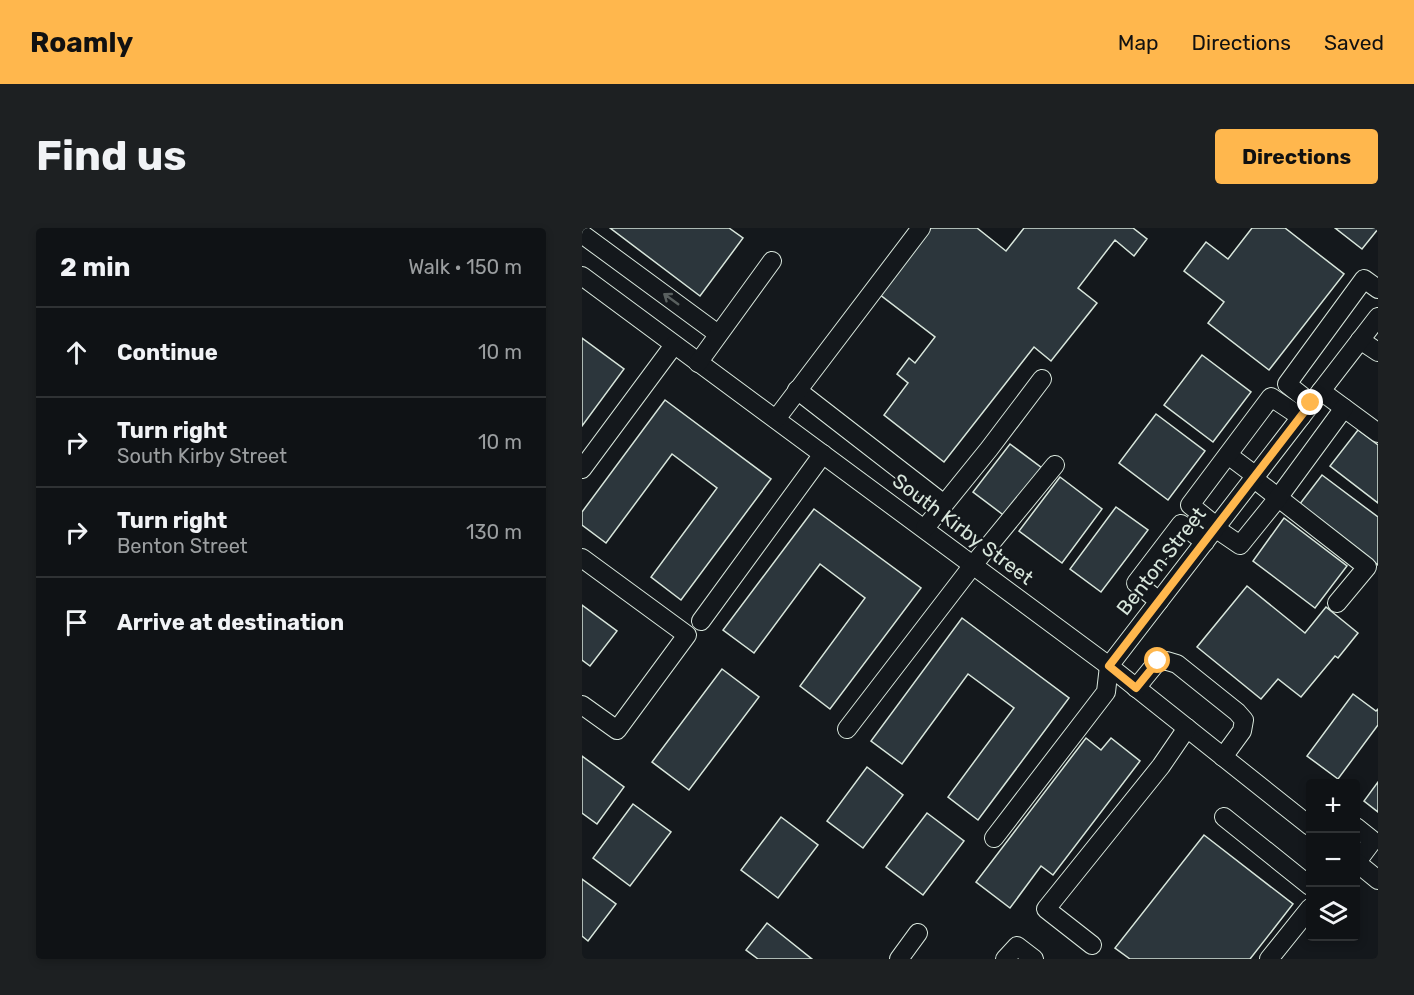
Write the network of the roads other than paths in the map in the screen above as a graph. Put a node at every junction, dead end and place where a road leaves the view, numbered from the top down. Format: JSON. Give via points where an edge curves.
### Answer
{"nodes":[{"id":1,"x":921,"y":228,"type":"edge"},
{"id":2,"x":582,"y":234,"type":"edge"},
{"id":3,"x":772,"y":261,"type":"dead end"},
{"id":4,"x":582,"y":276,"type":"edge"},
{"id":5,"x":1378,"y":290,"type":"edge"},
{"id":6,"x":1378,"y":317,"type":"edge"},
{"id":7,"x":718,"y":334,"type":"junction"},
{"id":8,"x":1360,"y":340,"type":"junction"},
{"id":9,"x":1319,"y":341,"type":"junction"},
{"id":10,"x":674,"y":345,"type":"junction"},
{"id":11,"x":1378,"y":352,"type":"edge"},
{"id":12,"x":1345,"y":360,"type":"junction"},
{"id":13,"x":698,"y":363,"type":"junction"},
{"id":14,"x":1042,"y":379,"type":"dead end"},
{"id":15,"x":1287,"y":384,"type":"junction"},
{"id":16,"x":797,"y":390,"type":"junction"},
{"id":17,"x":1276,"y":400,"type":"junction"},
{"id":18,"x":1311,"y":404,"type":"junction"},
{"id":19,"x":1344,"y":408,"type":"junction"},
{"id":20,"x":776,"y":419,"type":"junction"},
{"id":21,"x":1378,"y":433,"type":"edge"},
{"id":22,"x":823,"y":454,"type":"junction"},
{"id":23,"x":1228,"y":455,"type":"junction"},
{"id":24,"x":1054,"y":465,"type":"dead end"},
{"id":25,"x":582,"y":469,"type":"edge"},
{"id":26,"x":1254,"y":477,"type":"junction"},
{"id":27,"x":1278,"y":498,"type":"junction"},
{"id":28,"x":944,"y":504,"type":"junction"},
{"id":29,"x":925,"y":528,"type":"junction"},
{"id":30,"x":1212,"y":532,"type":"junction"},
{"id":31,"x":582,"y":558,"type":"edge"},
{"id":32,"x":973,"y":565,"type":"junction"},
{"id":33,"x":1159,"y":601,"type":"junction"},
{"id":34,"x":1337,"y":603,"type":"dead end"},
{"id":35,"x":701,"y":621,"type":"dead end"},
{"id":36,"x":1109,"y":666,"type":"junction"},
{"id":37,"x":1136,"y":688,"type":"junction"},
{"id":38,"x":582,"y":705,"type":"edge"},
{"id":39,"x":1187,"y":728,"type":"junction"},
{"id":40,"x":847,"y":729,"type":"dead end"},
{"id":41,"x":1223,"y":757,"type":"junction"},
{"id":42,"x":1224,"y":817,"type":"dead end"},
{"id":43,"x":1306,"y":822,"type":"edge"},
{"id":44,"x":1360,"y":830,"type":"edge"},
{"id":45,"x":994,"y":838,"type":"dead end"},
{"id":46,"x":1360,"y":857,"type":"edge"},
{"id":47,"x":1360,"y":865,"type":"edge"},
{"id":48,"x":1378,"y":880,"type":"edge"},
{"id":49,"x":1306,"y":882,"type":"edge"},
{"id":50,"x":1306,"y":914,"type":"edge"},
{"id":51,"x":918,"y":933,"type":"dead end"},
{"id":52,"x":1092,"y":945,"type":"dead end"},
{"id":53,"x":899,"y":959,"type":"edge"},
{"id":54,"x":1005,"y":959,"type":"edge"},
{"id":55,"x":1034,"y":959,"type":"edge"},
{"id":56,"x":1269,"y":959,"type":"edge"}],
"edges":[{"from":1,"to":16,"type":"street"},
{"from":7,"to":2,"type":"street","one_way":true},
{"from":3,"to":7,"type":"street"},
{"from":4,"to":10,"type":"street","name":"South Kirby Street"},
{"from":5,"to":9,"type":"street","via":[[1364,279]]},
{"from":6,"to":8,"type":"street","name":"Benton Street"},
{"from":7,"to":13,"type":"street"},
{"from":8,"to":11,"type":"street"},
{"from":8,"to":12,"type":"street","name":"Benton Street"},
{"from":9,"to":12,"type":"street"},
{"from":9,"to":15,"type":"street"},
{"from":10,"to":13,"type":"street","name":"South Kirby Street"},
{"from":10,"to":25,"type":"street"},
{"from":12,"to":18,"type":"street","name":"Benton Street"},
{"from":13,"to":20,"type":"street","name":"South Kirby Street"},
{"from":14,"to":28,"type":"street"},
{"from":15,"to":17,"type":"street"},
{"from":15,"to":18,"type":"street"},
{"from":16,"to":20,"type":"street"},
{"from":16,"to":28,"type":"street"},
{"from":17,"to":18,"type":"street"},
{"from":17,"to":23,"type":"street","via":[[1271,397]]},
{"from":18,"to":19,"type":"street"},
{"from":18,"to":26,"type":"street","name":"Benton Street"},
{"from":19,"to":21,"type":"street"},
{"from":19,"to":27,"type":"street"},
{"from":20,"to":22,"type":"street","name":"South Kirby Street"},
{"from":22,"to":29,"type":"street","name":"South Kirby Street"},
{"from":22,"to":35,"type":"street"},
{"from":23,"to":26,"type":"street"},
{"from":23,"to":30,"type":"street","via":[[1190,505]]},
{"from":24,"to":32,"type":"street"},
{"from":26,"to":27,"type":"street"},
{"from":26,"to":30,"type":"street","name":"Benton Street"},
{"from":27,"to":30,"type":"street","via":[[1240,545]]},
{"from":27,"to":34,"type":"street","via":[[1367,567]]},
{"from":28,"to":29,"type":"street"},
{"from":29,"to":32,"type":"street","name":"South Kirby Street"},
{"from":30,"to":33,"type":"street","name":"Benton Street"},
{"from":30,"to":33,"type":"street","via":[[1181,524],[1136,583]]},
{"from":31,"to":38,"type":"street","via":[[687,635],[617,730]]},
{"from":32,"to":36,"type":"street","name":"South Kirby Street"},
{"from":32,"to":40,"type":"street"},
{"from":33,"to":36,"type":"street","name":"Benton Street"},
{"from":36,"to":37,"type":"street","name":"South Kirby Street"},
{"from":36,"to":45,"type":"street","name":"Benton Street","via":[[1106,692]]},
{"from":37,"to":39,"type":"street","name":"South Kirby Street"},
{"from":37,"to":41,"type":"street","via":[[1158,661],[1177,664],[1244,720],[1242,731]]},
{"from":39,"to":41,"type":"street","name":"South Kirby Street"},
{"from":39,"to":52,"type":"street","via":[[1046,909]]},
{"from":41,"to":43,"type":"street","name":"South Kirby Street"},
{"from":42,"to":49,"type":"street"},
{"from":44,"to":46,"type":"street","via":[[1371,843]]},
{"from":47,"to":48,"type":"street"},
{"from":50,"to":56,"type":"street"},
{"from":51,"to":53,"type":"street"},
{"from":54,"to":55,"type":"street","via":[[1017,946]]}]}
